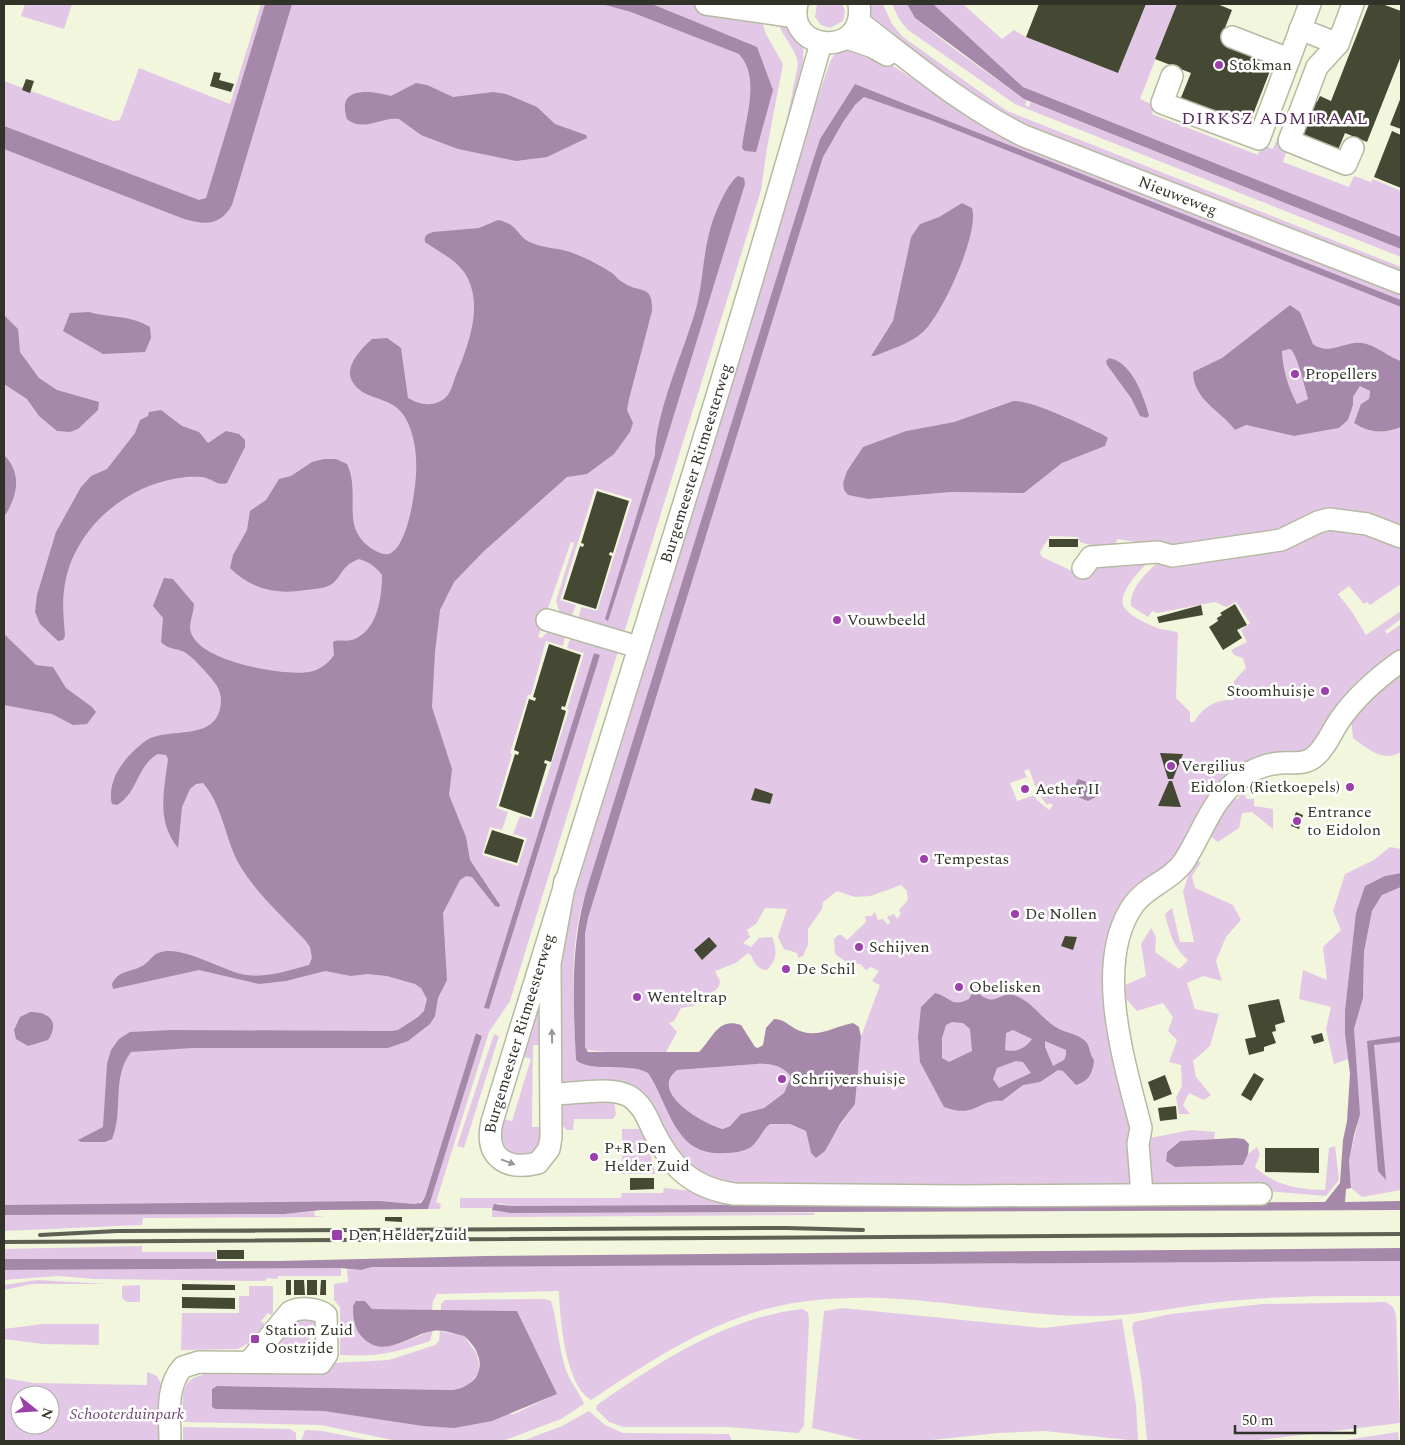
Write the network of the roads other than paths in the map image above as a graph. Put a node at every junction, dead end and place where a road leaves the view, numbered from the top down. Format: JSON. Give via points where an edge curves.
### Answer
{"nodes":[{"id":1,"x":706,"y":4,"type":"edge"},
{"id":2,"x":1310,"y":4,"type":"edge"},
{"id":3,"x":1353,"y":4,"type":"edge"},
{"id":4,"x":796,"y":10,"type":"edge"},
{"id":5,"x":855,"y":21,"type":"edge"},
{"id":6,"x":1298,"y":34,"type":"junction"},
{"id":7,"x":1232,"y":37,"type":"dead end"},
{"id":8,"x":821,"y":43,"type":"junction"},
{"id":9,"x":1338,"y":44,"type":"junction"},
{"id":10,"x":1289,"y":59,"type":"junction"},
{"id":11,"x":1172,"y":76,"type":"dead end"},
{"id":12,"x":1353,"y":148,"type":"dead end"},
{"id":13,"x":1401,"y":283,"type":"edge"},
{"id":14,"x":1401,"y":537,"type":"edge"},
{"id":15,"x":1083,"y":568,"type":"dead end"},
{"id":16,"x":547,"y":620,"type":"dead end"},
{"id":17,"x":638,"y":647,"type":"junction"},
{"id":18,"x":1401,"y":661,"type":"edge"},
{"id":19,"x":565,"y":881,"type":"junction"},
{"id":20,"x":552,"y":1094,"type":"junction"},
{"id":21,"x":1142,"y":1194,"type":"junction"},
{"id":22,"x":1260,"y":1194,"type":"dead end"},
{"id":23,"x":249,"y":1362,"type":"dead end"},
{"id":24,"x":170,"y":1441,"type":"edge"}],
"edges":[{"from":1,"to":4,"type":"street"},
{"from":2,"to":6,"type":"street"},
{"from":3,"to":9,"type":"street"},
{"from":4,"to":8,"type":"street","via":[[805,34]]},
{"from":5,"to":8,"type":"street","via":[[835,43]]},
{"from":5,"to":13,"type":"street","name":"Nieuweweg","via":[[960,98],[1024,136]]},
{"from":6,"to":9,"type":"street"},
{"from":6,"to":10,"type":"street"},
{"from":7,"to":10,"type":"street"},
{"from":8,"to":17,"type":"street","name":"Burgemeester Ritmeesterweg","via":[[784,176]]},
{"from":9,"to":12,"type":"street","via":[[1317,67],[1289,141],[1346,164]]},
{"from":10,"to":11,"type":"street","via":[[1259,139],[1162,103]]},
{"from":14,"to":15,"type":"street","via":[[1366,524],[1329,519],[1280,540],[1172,556],[1158,552],[1091,557]]},
{"from":16,"to":17,"type":"street"},
{"from":17,"to":19,"type":"street","name":"Burgemeester Ritmeesterweg"},
{"from":18,"to":21,"type":"street","via":[[1376,679],[1352,704],[1313,758],[1299,763],[1256,768],[1235,782],[1214,806],[1185,861],[1176,872],[1145,893],[1126,917],[1117,940],[1114,974],[1118,1026],[1141,1128],[1138,1144]]},
{"from":20,"to":19,"type":"street","name":"Burgemeester Ritmeesterweg","one_way":true,"via":[[550,964]]},
{"from":19,"to":20,"type":"street","name":"Burgemeester Ritmeesterweg","one_way":true,"via":[[492,1122],[491,1148],[502,1161],[522,1166],[538,1164],[544,1157],[551,1137]]},
{"from":20,"to":21,"type":"street","via":[[605,1090],[628,1096],[641,1106],[660,1143],[686,1174],[696,1183],[715,1191],[734,1194],[961,1196]]},
{"from":21,"to":22,"type":"street"},
{"from":23,"to":24,"type":"street","via":[[199,1362],[183,1367],[174,1380],[171,1393]]}]}
